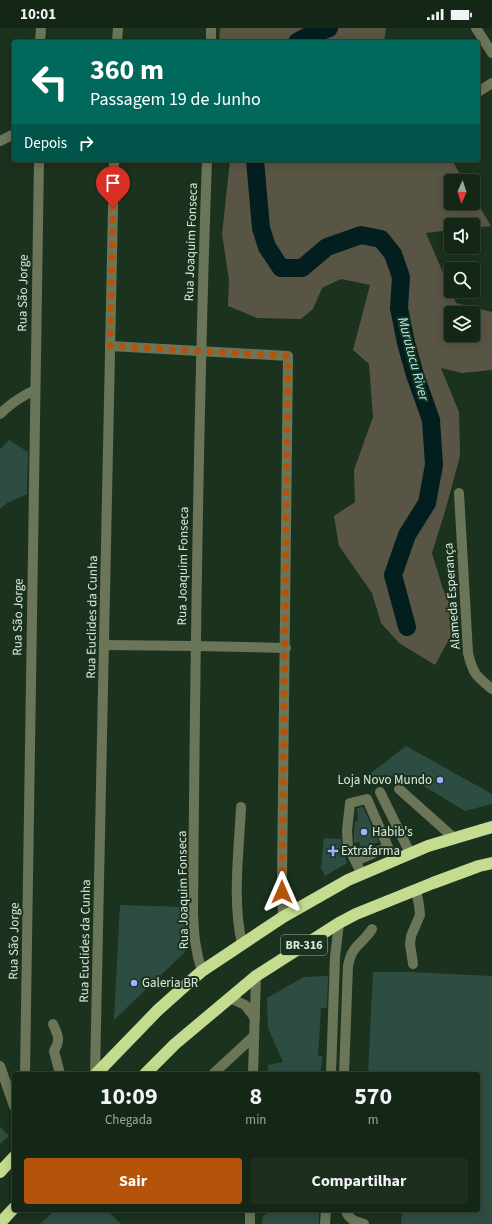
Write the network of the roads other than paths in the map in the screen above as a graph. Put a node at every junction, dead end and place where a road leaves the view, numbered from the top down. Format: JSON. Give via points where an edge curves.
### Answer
{"nodes":[{"id":1,"x":41,"y":28,"type":"edge"},
{"id":2,"x":118,"y":28,"type":"edge"},
{"id":3,"x":211,"y":28,"type":"edge"},
{"id":4,"x":476,"y":28,"type":"edge"},
{"id":5,"x":40,"y":40,"type":"edge"},
{"id":6,"x":117,"y":40,"type":"edge"},
{"id":7,"x":211,"y":40,"type":"edge"},
{"id":8,"x":492,"y":53,"type":"edge"},
{"id":9,"x":492,"y":83,"type":"edge"},
{"id":10,"x":480,"y":91,"type":"edge"},
{"id":11,"x":12,"y":135,"type":"edge"},
{"id":12,"x":0,"y":141,"type":"edge"},
{"id":13,"x":38,"y":162,"type":"edge"},
{"id":14,"x":114,"y":162,"type":"edge"},
{"id":15,"x":207,"y":162,"type":"edge"},
{"id":16,"x":110,"y":346,"type":"junction"},
{"id":17,"x":200,"y":351,"type":"junction"},
{"id":18,"x":35,"y":390,"type":"junction"},
{"id":19,"x":0,"y":414,"type":"edge"},
{"id":20,"x":459,"y":493,"type":"dead end"},
{"id":21,"x":104,"y":645,"type":"junction"},
{"id":22,"x":195,"y":646,"type":"junction"},
{"id":23,"x":286,"y":648,"type":"junction"},
{"id":24,"x":492,"y":690,"type":"edge"},
{"id":25,"x":399,"y":789,"type":"dead end"},
{"id":26,"x":380,"y":792,"type":"dead end"},
{"id":27,"x":241,"y":807,"type":"dead end"},
{"id":28,"x":492,"y":827,"type":"edge"},
{"id":29,"x":454,"y":838,"type":"junction"},
{"id":30,"x":410,"y":854,"type":"junction"},
{"id":31,"x":356,"y":861,"type":"junction"},
{"id":32,"x":492,"y":863,"type":"edge"},
{"id":33,"x":362,"y":874,"type":"junction"},
{"id":34,"x":416,"y":890,"type":"junction"},
{"id":35,"x":282,"y":917,"type":"junction"},
{"id":36,"x":339,"y":923,"type":"junction"},
{"id":37,"x":372,"y":928,"type":"dead end"},
{"id":38,"x":242,"y":944,"type":"junction"},
{"id":39,"x":414,"y":964,"type":"dead end"},
{"id":40,"x":202,"y":972,"type":"junction"},
{"id":41,"x":256,"y":976,"type":"junction"},
{"id":42,"x":230,"y":998,"type":"junction"},
{"id":43,"x":255,"y":1018,"type":"junction"},
{"id":44,"x":53,"y":1024,"type":"dead end"},
{"id":45,"x":254,"y":1036,"type":"junction"},
{"id":46,"x":0,"y":1066,"type":"edge"},
{"id":47,"x":24,"y":1072,"type":"edge"},
{"id":48,"x":59,"y":1072,"type":"edge"},
{"id":49,"x":96,"y":1072,"type":"edge"},
{"id":50,"x":98,"y":1072,"type":"edge"},
{"id":51,"x":147,"y":1072,"type":"edge"},
{"id":52,"x":215,"y":1072,"type":"edge"},
{"id":53,"x":254,"y":1072,"type":"edge"},
{"id":54,"x":331,"y":1072,"type":"edge"},
{"id":55,"x":344,"y":1072,"type":"edge"},
{"id":56,"x":12,"y":1100,"type":"edge"},
{"id":57,"x":12,"y":1159,"type":"edge"},
{"id":58,"x":0,"y":1172,"type":"edge"},
{"id":59,"x":12,"y":1210,"type":"edge"},
{"id":60,"x":250,"y":1212,"type":"edge"},
{"id":61,"x":326,"y":1212,"type":"edge"},
{"id":62,"x":346,"y":1212,"type":"edge"},
{"id":63,"x":0,"y":1223,"type":"edge"},
{"id":64,"x":250,"y":1224,"type":"edge"},
{"id":65,"x":326,"y":1224,"type":"edge"},
{"id":66,"x":364,"y":1224,"type":"edge"}],
"edges":[{"from":1,"to":5,"type":"street"},
{"from":2,"to":6,"type":"street"},
{"from":3,"to":7,"type":"street"},
{"from":4,"to":8,"type":"street"},
{"from":9,"to":10,"type":"street"},
{"from":11,"to":12,"type":"street"},
{"from":13,"to":18,"type":"street","name":"Rua São Jorge"},
{"from":14,"to":16,"type":"street","name":"Rua Euclides da Cunha"},
{"from":15,"to":17,"type":"street","name":"Rua Joaquim Fonseca"},
{"from":16,"to":17,"type":"street"},
{"from":16,"to":21,"type":"street","name":"Rua Euclides da Cunha"},
{"from":17,"to":22,"type":"street","name":"Rua Joaquim Fonseca"},
{"from":17,"to":23,"type":"street","via":[[288,356]]},
{"from":18,"to":19,"type":"street","via":[[22,396]]},
{"from":18,"to":47,"type":"street","name":"Rua São Jorge"},
{"from":20,"to":24,"type":"street","name":"Alameda Esperança","via":[[468,653],[477,676]]},
{"from":21,"to":22,"type":"street"},
{"from":21,"to":49,"type":"street","name":"Rua Euclides da Cunha"},
{"from":22,"to":23,"type":"street"},
{"from":22,"to":40,"type":"street","name":"Rua Joaquim Fonseca","via":[[193,913],[196,953]]},
{"from":23,"to":35,"type":"street"},
{"from":25,"to":29,"type":"street"},
{"from":26,"to":30,"type":"street"},
{"from":27,"to":38,"type":"street","via":[[236,900],[237,925]]},
{"from":28,"to":29,"type":"highway","number":"BR-316"},
{"from":29,"to":30,"type":"highway","number":"BR-316"},
{"from":30,"to":33,"type":"highway","number":"BR-316"},
{"from":31,"to":31,"type":"street","via":[[348,847],[346,830],[350,803],[367,799],[388,847]]},
{"from":31,"to":33,"type":"street"},
{"from":32,"to":34,"type":"highway","number":"BR-316"},
{"from":33,"to":35,"type":"highway","number":"BR-316"},
{"from":34,"to":36,"type":"highway","number":"BR-316"},
{"from":34,"to":39,"type":"street","via":[[420,915],[410,944]]},
{"from":35,"to":38,"type":"highway","number":"BR-316"},
{"from":36,"to":41,"type":"highway","number":"BR-316"},
{"from":36,"to":54,"type":"street","via":[[335,957]]},
{"from":37,"to":55,"type":"street","via":[[356,945],[350,957]]},
{"from":38,"to":40,"type":"highway","number":"BR-316"},
{"from":40,"to":50,"type":"highway","number":"BR-316","via":[[158,1010]]},
{"from":41,"to":42,"type":"highway","number":"BR-316"},
{"from":41,"to":43,"type":"street"},
{"from":42,"to":43,"type":"street","via":[[245,1005]]},
{"from":42,"to":51,"type":"highway","number":"BR-316","via":[[175,1044]]},
{"from":43,"to":45,"type":"street"},
{"from":44,"to":48,"type":"street","via":[[59,1037],[54,1051]]},
{"from":45,"to":52,"type":"street"},
{"from":45,"to":53,"type":"street"},
{"from":46,"to":56,"type":"street"},
{"from":57,"to":58,"type":"highway"},
{"from":59,"to":63,"type":"highway"},
{"from":60,"to":64,"type":"street"},
{"from":61,"to":65,"type":"street"},
{"from":62,"to":66,"type":"street","via":[[349,1218]]}]}
